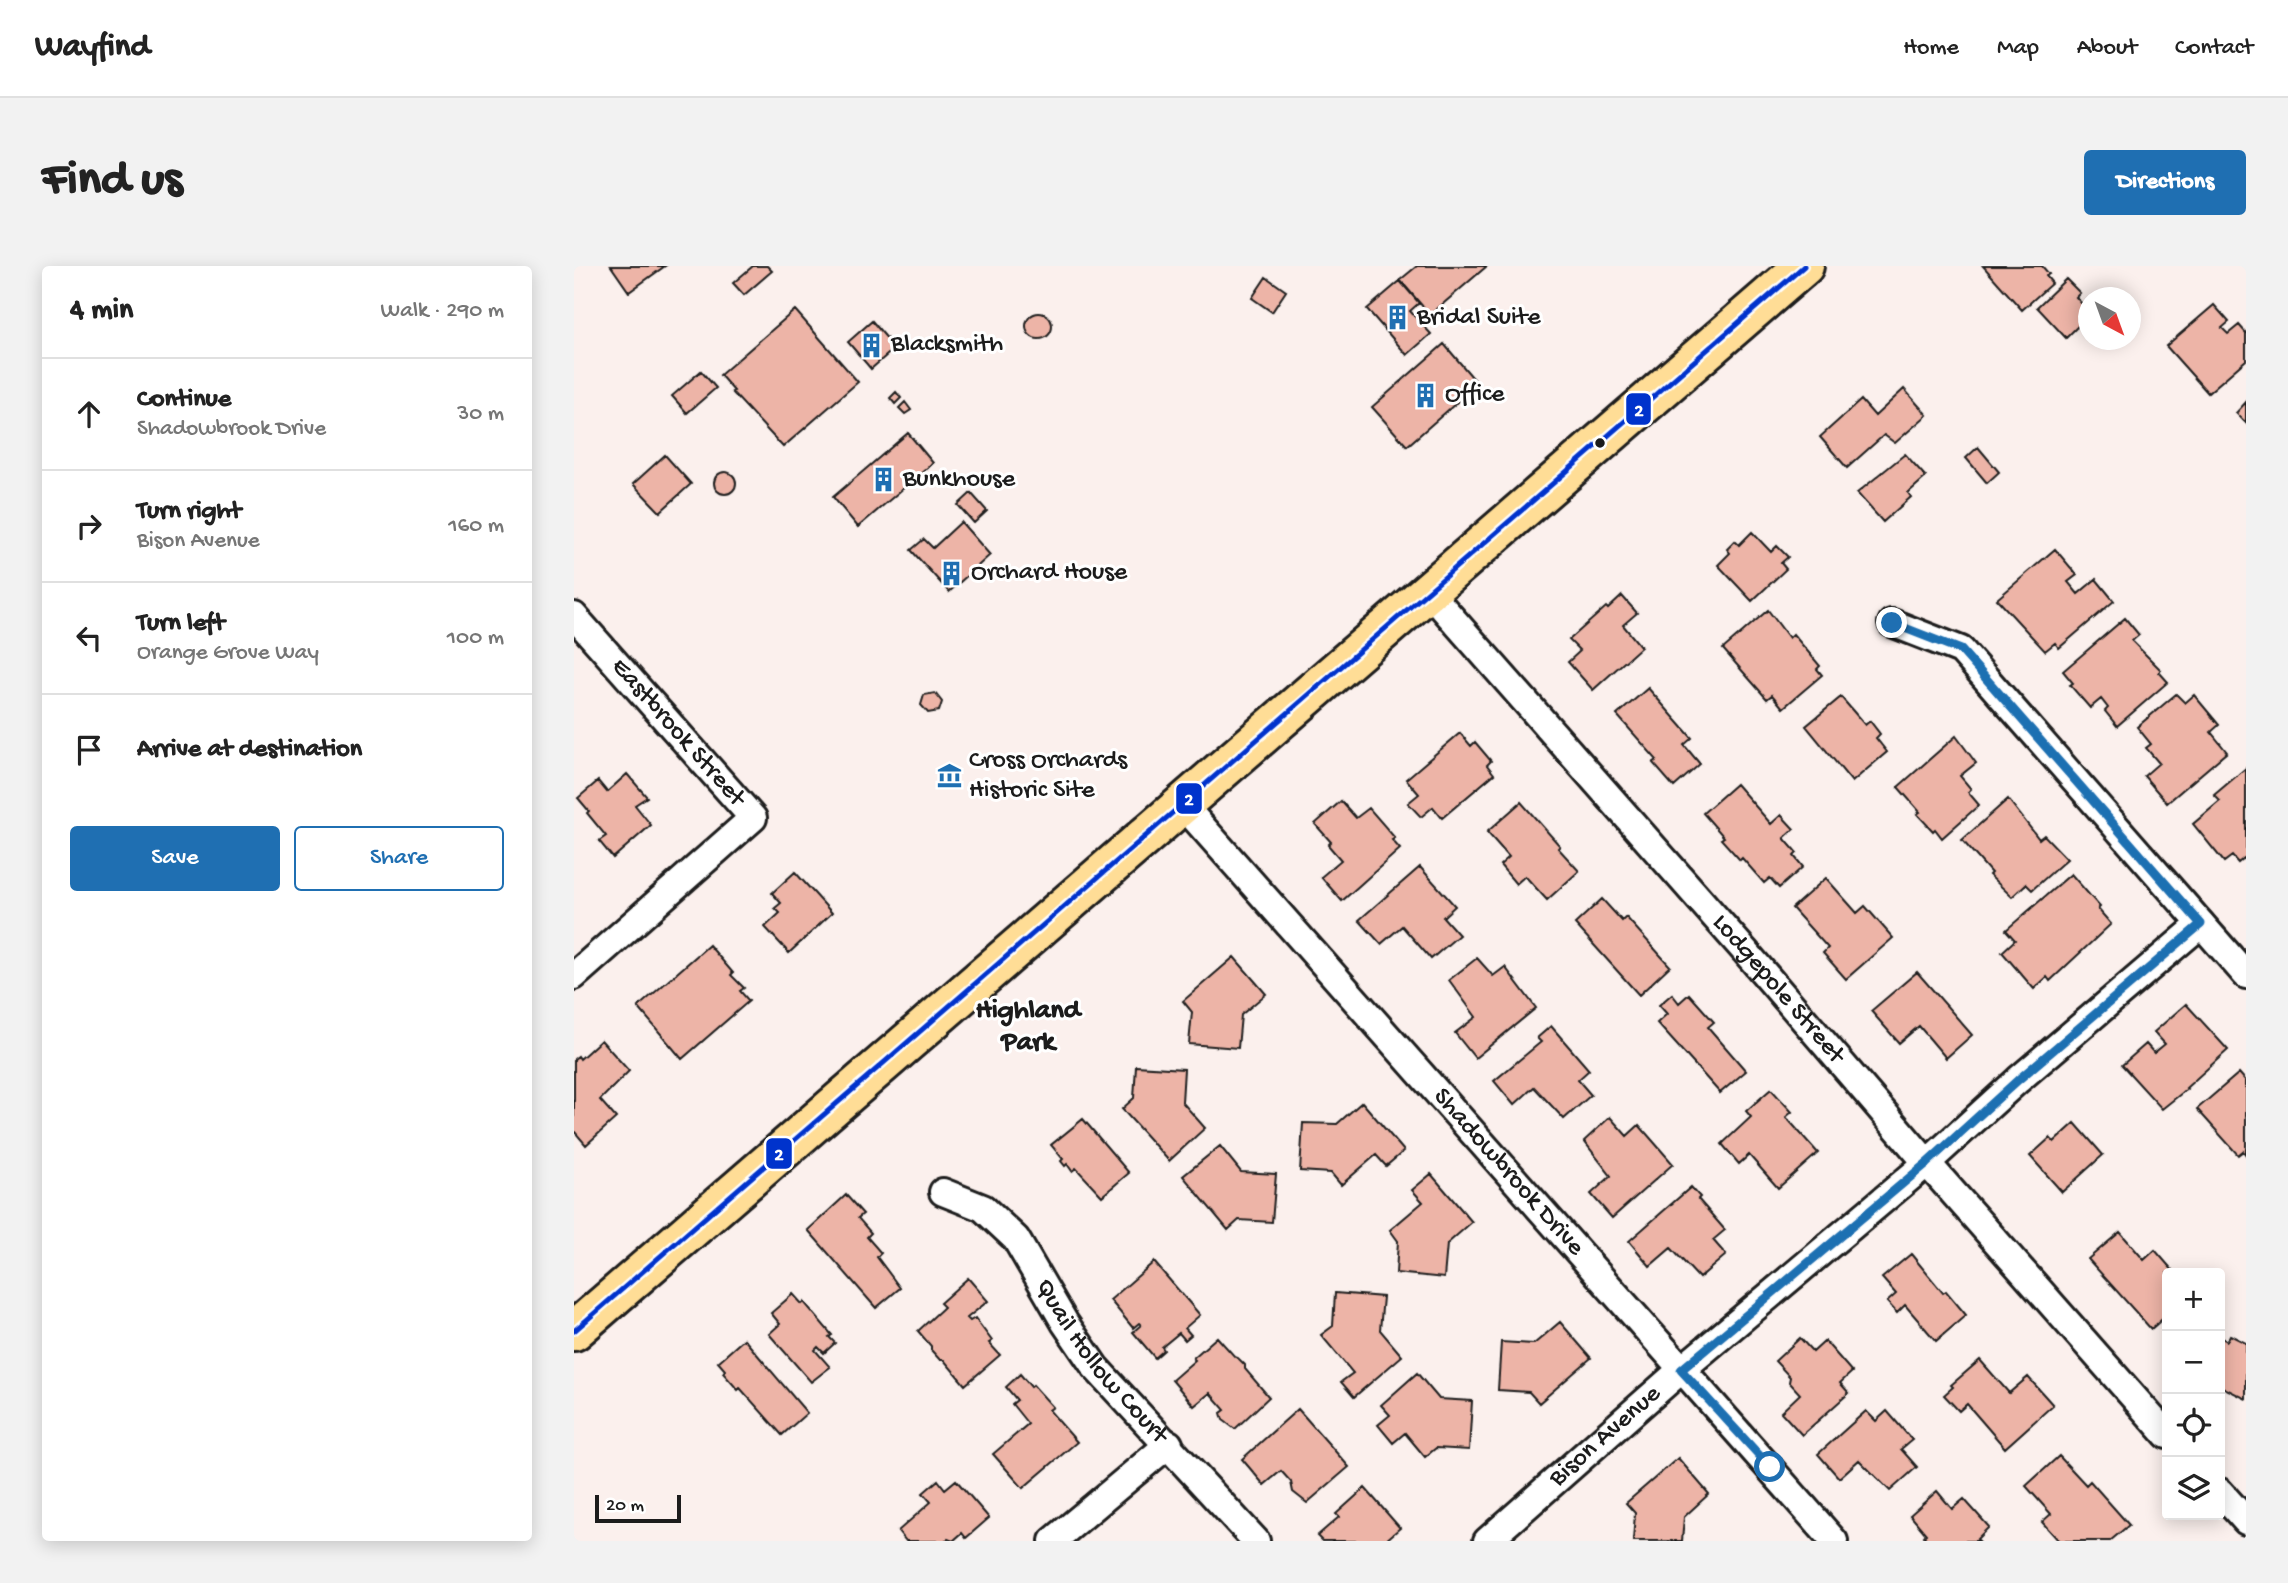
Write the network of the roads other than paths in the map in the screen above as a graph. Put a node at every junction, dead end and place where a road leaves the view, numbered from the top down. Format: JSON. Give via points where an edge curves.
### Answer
{"nodes":[{"id":1,"x":1804,"y":266,"type":"edge"},
{"id":2,"x":1428,"y":591,"type":"junction"},
{"id":3,"x":574,"y":616,"type":"edge"},
{"id":4,"x":1892,"y":623,"type":"dead end"},
{"id":5,"x":1182,"y":804,"type":"junction"},
{"id":6,"x":2201,"y":924,"type":"junction"},
{"id":7,"x":2246,"y":975,"type":"edge"},
{"id":8,"x":574,"y":976,"type":"edge"},
{"id":9,"x":1927,"y":1163,"type":"junction"},
{"id":10,"x":943,"y":1192,"type":"dead end"},
{"id":11,"x":574,"y":1331,"type":"edge"},
{"id":12,"x":1681,"y":1370,"type":"junction"},
{"id":13,"x":2162,"y":1430,"type":"edge"},
{"id":14,"x":1169,"y":1444,"type":"junction"},
{"id":15,"x":2225,"y":1498,"type":"edge"},
{"id":16,"x":2246,"y":1521,"type":"edge"},
{"id":17,"x":1053,"y":1541,"type":"edge"},
{"id":18,"x":1256,"y":1541,"type":"edge"},
{"id":19,"x":1487,"y":1541,"type":"edge"},
{"id":20,"x":1834,"y":1541,"type":"edge"}],
"edges":[{"from":1,"to":2,"type":"main road"},
{"from":2,"to":5,"type":"main road"},
{"from":2,"to":9,"type":"street","name":"Lodgepole Street"},
{"from":3,"to":8,"type":"street","name":"Eastbrook Street","via":[[752,818]]},
{"from":4,"to":6,"type":"street","via":[[1961,650]]},
{"from":5,"to":11,"type":"main road"},
{"from":5,"to":12,"type":"street","name":"Shadowbrook Drive"},
{"from":6,"to":7,"type":"street"},
{"from":6,"to":9,"type":"street","name":"Bison Avenue"},
{"from":9,"to":12,"type":"street","name":"Bison Avenue"},
{"from":9,"to":13,"type":"street","name":"Lodgepole Street"},
{"from":10,"to":14,"type":"street","name":"Quail Hollow Court","via":[[984,1208],[1016,1239],[1096,1367]]},
{"from":12,"to":19,"type":"street","name":"Bison Avenue"},
{"from":12,"to":20,"type":"street","name":"Shadowbrook Drive"},
{"from":14,"to":17,"type":"street"},
{"from":14,"to":18,"type":"street","name":"Quail Hollow Court"},
{"from":15,"to":16,"type":"street"}]}
